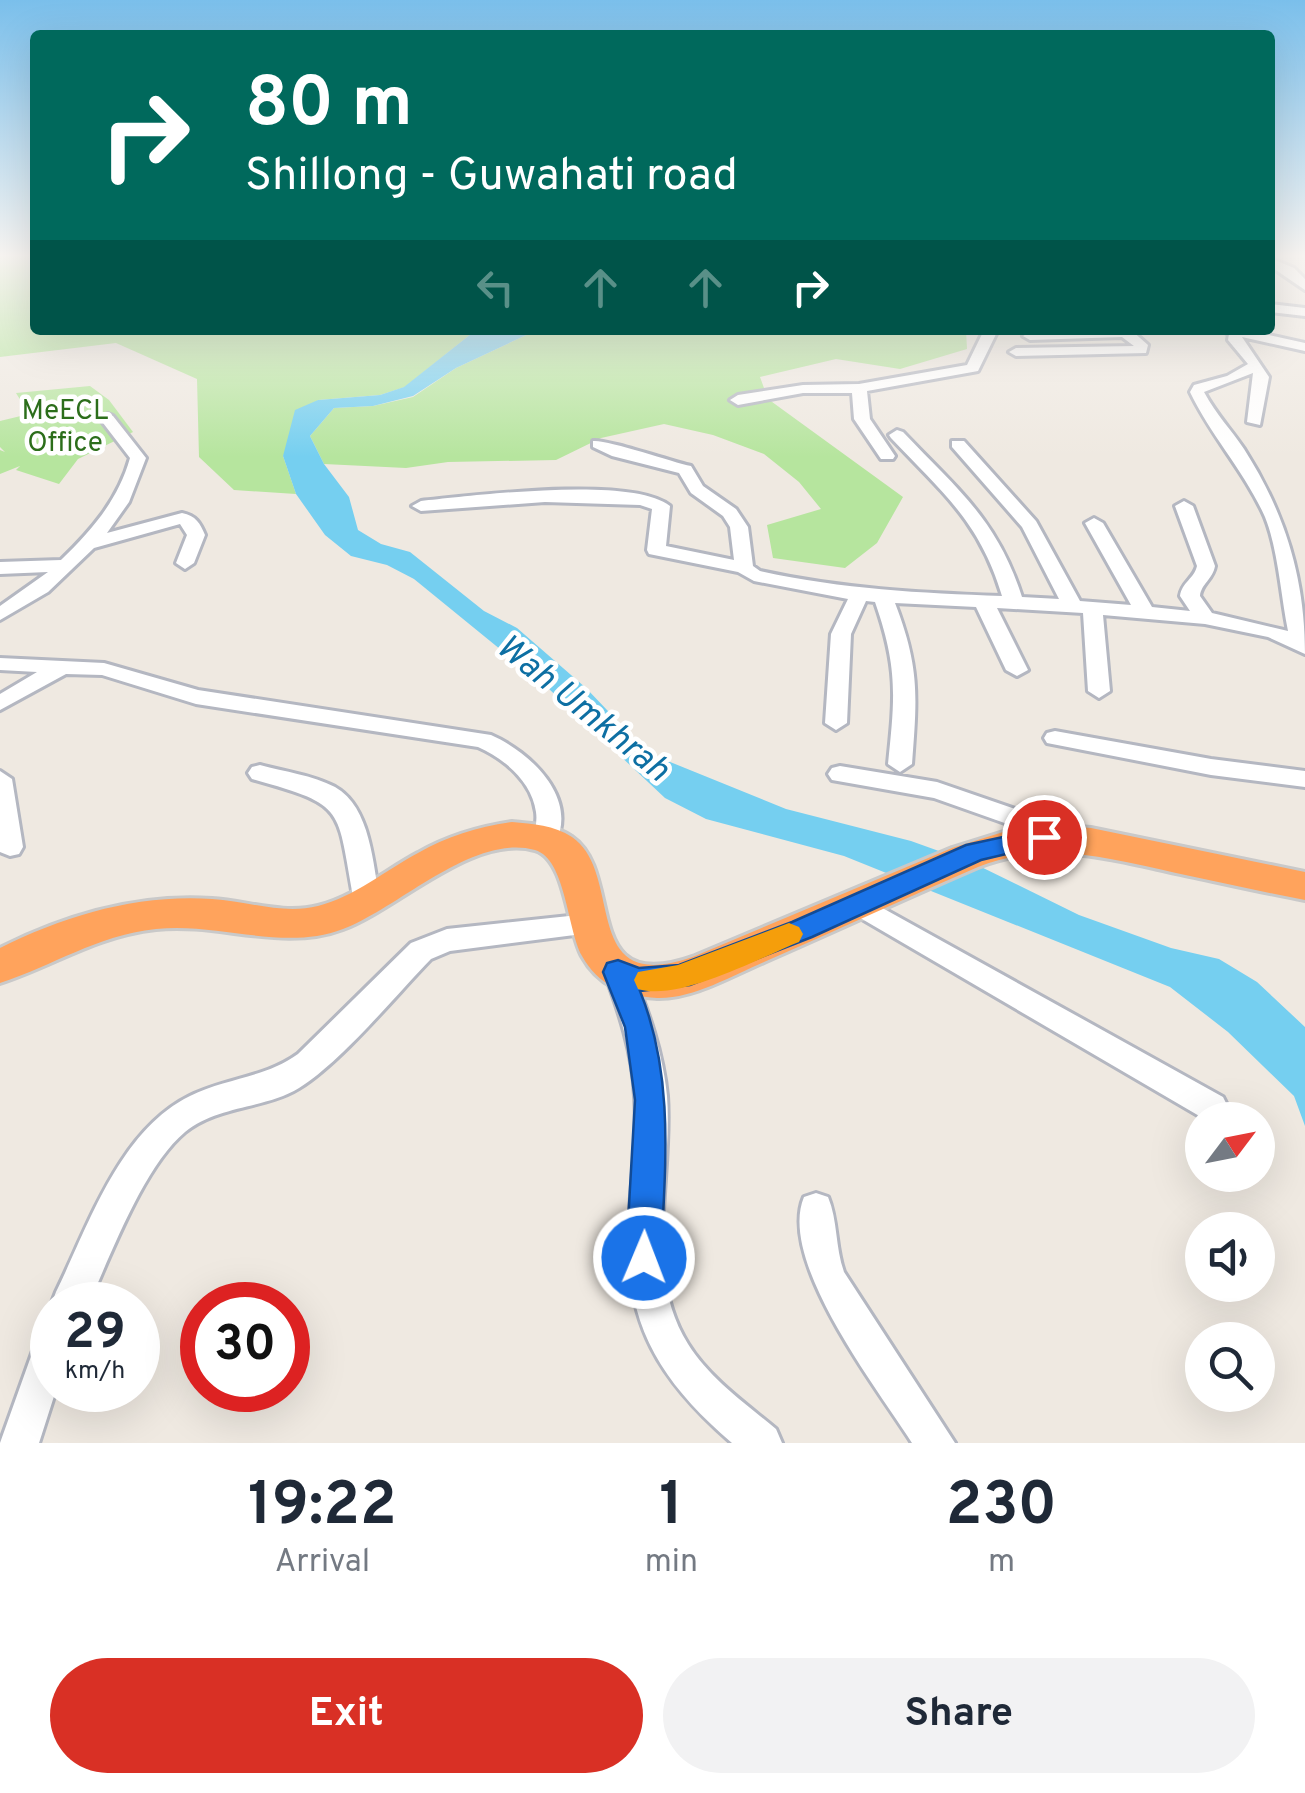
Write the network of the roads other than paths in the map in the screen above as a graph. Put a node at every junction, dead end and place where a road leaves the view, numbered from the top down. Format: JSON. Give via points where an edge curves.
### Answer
{"nodes":[{"id":1,"x":989,"y":335,"type":"edge"},
{"id":2,"x":1049,"y":335,"type":"edge"},
{"id":3,"x":1128,"y":335,"type":"edge"},
{"id":4,"x":1241,"y":335,"type":"edge"},
{"id":5,"x":1257,"y":335,"type":"edge"},
{"id":6,"x":1030,"y":336,"type":"dead end"},
{"id":7,"x":1305,"y":347,"type":"edge"},
{"id":8,"x":1016,"y":352,"type":"dead end"},
{"id":9,"x":1256,"y":365,"type":"junction"},
{"id":10,"x":859,"y":388,"type":"junction"},
{"id":11,"x":738,"y":400,"type":"dead end"},
{"id":12,"x":108,"y":418,"type":"dead end"},
{"id":13,"x":1255,"y":422,"type":"dead end"},
{"id":14,"x":897,"y":435,"type":"dead end"},
{"id":15,"x":600,"y":444,"type":"dead end"},
{"id":16,"x":958,"y":444,"type":"dead end"},
{"id":17,"x":887,"y":456,"type":"dead end"},
{"id":18,"x":420,"y":506,"type":"dead end"},
{"id":19,"x":1184,"y":506,"type":"dead end"},
{"id":20,"x":1094,"y":523,"type":"dead end"},
{"id":21,"x":84,"y":545,"type":"junction"},
{"id":22,"x":185,"y":563,"type":"dead end"},
{"id":23,"x":64,"y":566,"type":"junction"},
{"id":24,"x":0,"y":568,"type":"edge"},
{"id":25,"x":744,"y":568,"type":"junction"},
{"id":26,"x":860,"y":594,"type":"junction"},
{"id":27,"x":884,"y":597,"type":"junction"},
{"id":28,"x":983,"y":600,"type":"junction"},
{"id":29,"x":1014,"y":602,"type":"junction"},
{"id":30,"x":1083,"y":607,"type":"junction"},
{"id":31,"x":1145,"y":612,"type":"junction"},
{"id":32,"x":0,"y":614,"type":"edge"},
{"id":33,"x":1206,"y":618,"type":"junction"},
{"id":34,"x":1302,"y":642,"type":"edge"},
{"id":35,"x":0,"y":664,"type":"edge"},
{"id":36,"x":62,"y":667,"type":"junction"},
{"id":37,"x":1017,"y":670,"type":"dead end"},
{"id":38,"x":1100,"y":692,"type":"dead end"},
{"id":39,"x":0,"y":703,"type":"edge"},
{"id":40,"x":836,"y":723,"type":"dead end"},
{"id":41,"x":1055,"y":738,"type":"dead end"},
{"id":42,"x":900,"y":764,"type":"dead end"},
{"id":43,"x":260,"y":774,"type":"dead end"},
{"id":44,"x":840,"y":774,"type":"dead end"},
{"id":45,"x":1305,"y":779,"type":"edge"},
{"id":46,"x":0,"y":780,"type":"edge"},
{"id":47,"x":546,"y":838,"type":"junction"},
{"id":48,"x":1074,"y":838,"type":"junction"},
{"id":49,"x":10,"y":846,"type":"dead end"},
{"id":50,"x":1305,"y":886,"type":"edge"},
{"id":51,"x":872,"y":899,"type":"junction"},
{"id":52,"x":367,"y":901,"type":"junction"},
{"id":53,"x":588,"y":924,"type":"junction"},
{"id":54,"x":0,"y":967,"type":"edge"},
{"id":55,"x":618,"y":972,"type":"junction"},
{"id":56,"x":1204,"y":1102,"type":"edge"},
{"id":57,"x":816,"y":1209,"type":"dead end"},
{"id":58,"x":80,"y":1282,"type":"edge"},
{"id":59,"x":30,"y":1409,"type":"edge"},
{"id":60,"x":18,"y":1443,"type":"edge"},
{"id":61,"x":762,"y":1443,"type":"edge"},
{"id":62,"x":935,"y":1443,"type":"edge"}],
"edges":[{"from":1,"to":10,"type":"street","via":[[973,368]]},
{"from":2,"to":6,"type":"street"},
{"from":3,"to":8,"type":"street","via":[[1142,350]]},
{"from":4,"to":9,"type":"street","via":[[1234,340]]},
{"from":5,"to":7,"type":"street"},
{"from":9,"to":13,"type":"street","via":[[1262,377]]},
{"from":9,"to":34,"type":"street","via":[[1197,392],[1275,520]]},
{"from":10,"to":11,"type":"street"},
{"from":10,"to":17,"type":"street","via":[[862,419]]},
{"from":12,"to":21,"type":"street","via":[[138,458],[136,479]]},
{"from":14,"to":29,"type":"street","via":[[981,524]]},
{"from":15,"to":25,"type":"street","via":[[685,470],[739,527]]},
{"from":16,"to":30,"type":"street","via":[[1030,525]]},
{"from":18,"to":25,"type":"street","via":[[596,497],[654,502],[662,514],[656,550]]},
{"from":19,"to":33,"type":"street","via":[[1206,566],[1190,596]]},
{"from":20,"to":31,"type":"street"},
{"from":21,"to":22,"type":"street","via":[[182,518],[196,534]]},
{"from":21,"to":23,"type":"street"},
{"from":23,"to":24,"type":"street"},
{"from":23,"to":32,"type":"street","via":[[38,593]]},
{"from":25,"to":26,"type":"street"},
{"from":26,"to":27,"type":"street"},
{"from":26,"to":40,"type":"street","via":[[842,634]]},
{"from":27,"to":28,"type":"street"},
{"from":27,"to":42,"type":"street","via":[[906,687]]},
{"from":28,"to":29,"type":"street"},
{"from":28,"to":37,"type":"street"},
{"from":29,"to":30,"type":"street"},
{"from":30,"to":31,"type":"street"},
{"from":30,"to":38,"type":"street"},
{"from":31,"to":33,"type":"street"},
{"from":33,"to":34,"type":"street"},
{"from":35,"to":36,"type":"street"},
{"from":36,"to":39,"type":"street"},
{"from":36,"to":47,"type":"street","via":[[104,669],[238,705],[483,740],[502,747],[545,794],[552,816]]},
{"from":41,"to":45,"type":"street","via":[[1228,773]]},
{"from":43,"to":52,"type":"street","via":[[321,791],[340,804]]},
{"from":44,"to":48,"type":"street","via":[[954,794]]},
{"from":46,"to":49,"type":"street"},
{"from":47,"to":52,"type":"highway","via":[[470,844]]},
{"from":47,"to":53,"type":"highway","via":[[579,878]]},
{"from":48,"to":50,"type":"highway"},
{"from":48,"to":51,"type":"highway","via":[[1044,837],[976,852]]},
{"from":51,"to":55,"type":"highway","via":[[680,977],[638,980]]},
{"from":51,"to":56,"type":"street"},
{"from":52,"to":54,"type":"highway","via":[[302,924],[215,914],[107,921]]},
{"from":53,"to":55,"type":"highway","via":[[594,947]]},
{"from":53,"to":58,"type":"street","via":[[448,940],[421,950],[286,1080],[202,1105],[174,1122],[121,1195]]},
{"from":55,"to":61,"type":"street","via":[[640,1027],[651,1100],[644,1258],[650,1298],[676,1360]]},
{"from":57,"to":62,"type":"street","via":[[830,1283]]},
{"from":59,"to":60,"type":"street"}]}
